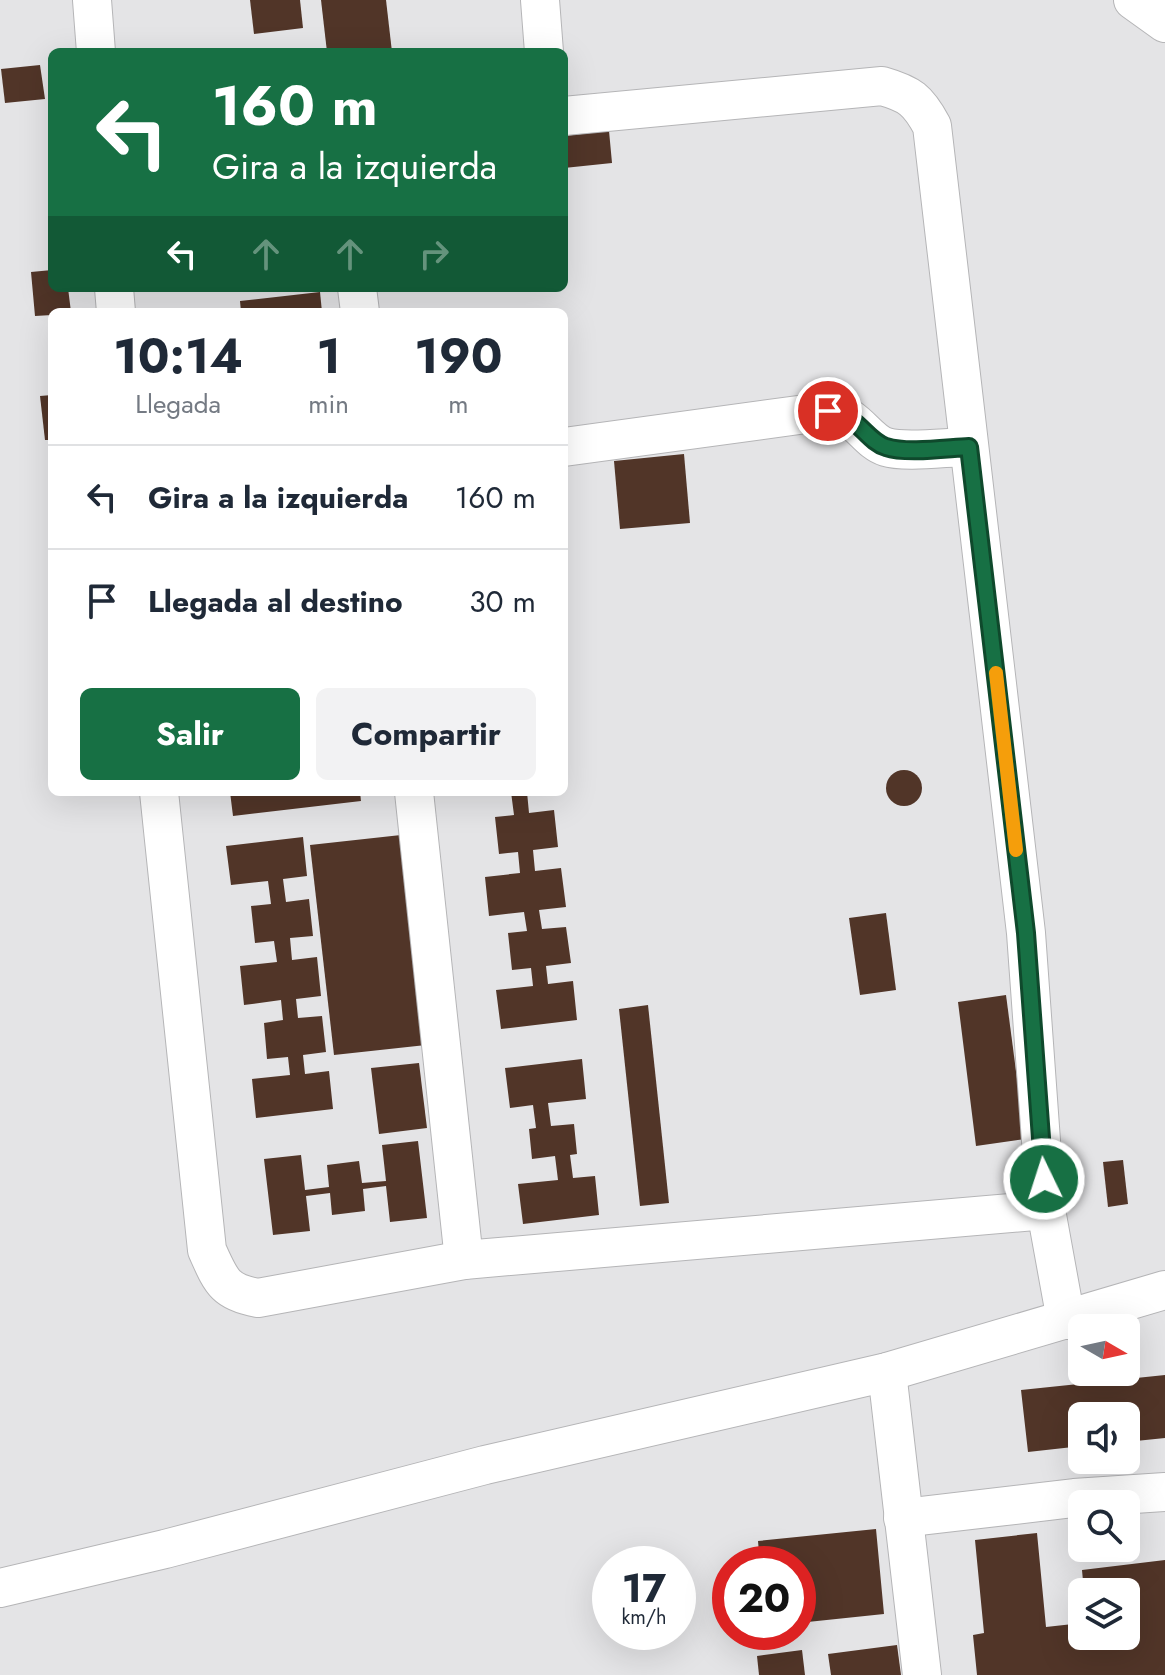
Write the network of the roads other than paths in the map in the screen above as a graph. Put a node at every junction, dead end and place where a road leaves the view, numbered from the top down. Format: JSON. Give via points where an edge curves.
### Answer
{"nodes":[{"id":1,"x":92,"y":0,"type":"edge"},
{"id":2,"x":540,"y":0,"type":"edge"},
{"id":3,"x":1133,"y":0,"type":"edge"},
{"id":4,"x":1165,"y":23,"type":"edge"},
{"id":5,"x":96,"y":48,"type":"edge"},
{"id":6,"x":544,"y":48,"type":"edge"},
{"id":7,"x":568,"y":116,"type":"edge"},
{"id":8,"x":568,"y":446,"type":"edge"},
{"id":9,"x":969,"y":447,"type":"junction"},
{"id":10,"x":159,"y":796,"type":"edge"},
{"id":11,"x":414,"y":796,"type":"edge"},
{"id":12,"x":1046,"y":1210,"type":"junction"},
{"id":13,"x":464,"y":1260,"type":"junction"},
{"id":14,"x":1165,"y":1290,"type":"edge"},
{"id":15,"x":1066,"y":1320,"type":"junction"},
{"id":16,"x":887,"y":1372,"type":"junction"},
{"id":17,"x":1165,"y":1492,"type":"edge"},
{"id":18,"x":903,"y":1518,"type":"junction"},
{"id":19,"x":0,"y":1588,"type":"edge"},
{"id":20,"x":922,"y":1675,"type":"edge"}],
"edges":[{"from":1,"to":5,"type":"street"},
{"from":2,"to":6,"type":"street"},
{"from":3,"to":4,"type":"street"},
{"from":7,"to":9,"type":"street","via":[[882,86],[906,93],[932,126]]},
{"from":8,"to":9,"type":"street","via":[[828,411],[840,412],[883,447]]},
{"from":9,"to":12,"type":"street","via":[[1026,933]]},
{"from":10,"to":13,"type":"street","via":[[207,1250],[218,1275],[235,1294],[258,1298]]},
{"from":11,"to":13,"type":"street"},
{"from":12,"to":13,"type":"street"},
{"from":12,"to":15,"type":"street"},
{"from":14,"to":15,"type":"street"},
{"from":15,"to":16,"type":"street"},
{"from":16,"to":18,"type":"street"},
{"from":16,"to":19,"type":"street","via":[[485,1465]]},
{"from":17,"to":18,"type":"street"},
{"from":18,"to":20,"type":"street"}]}
